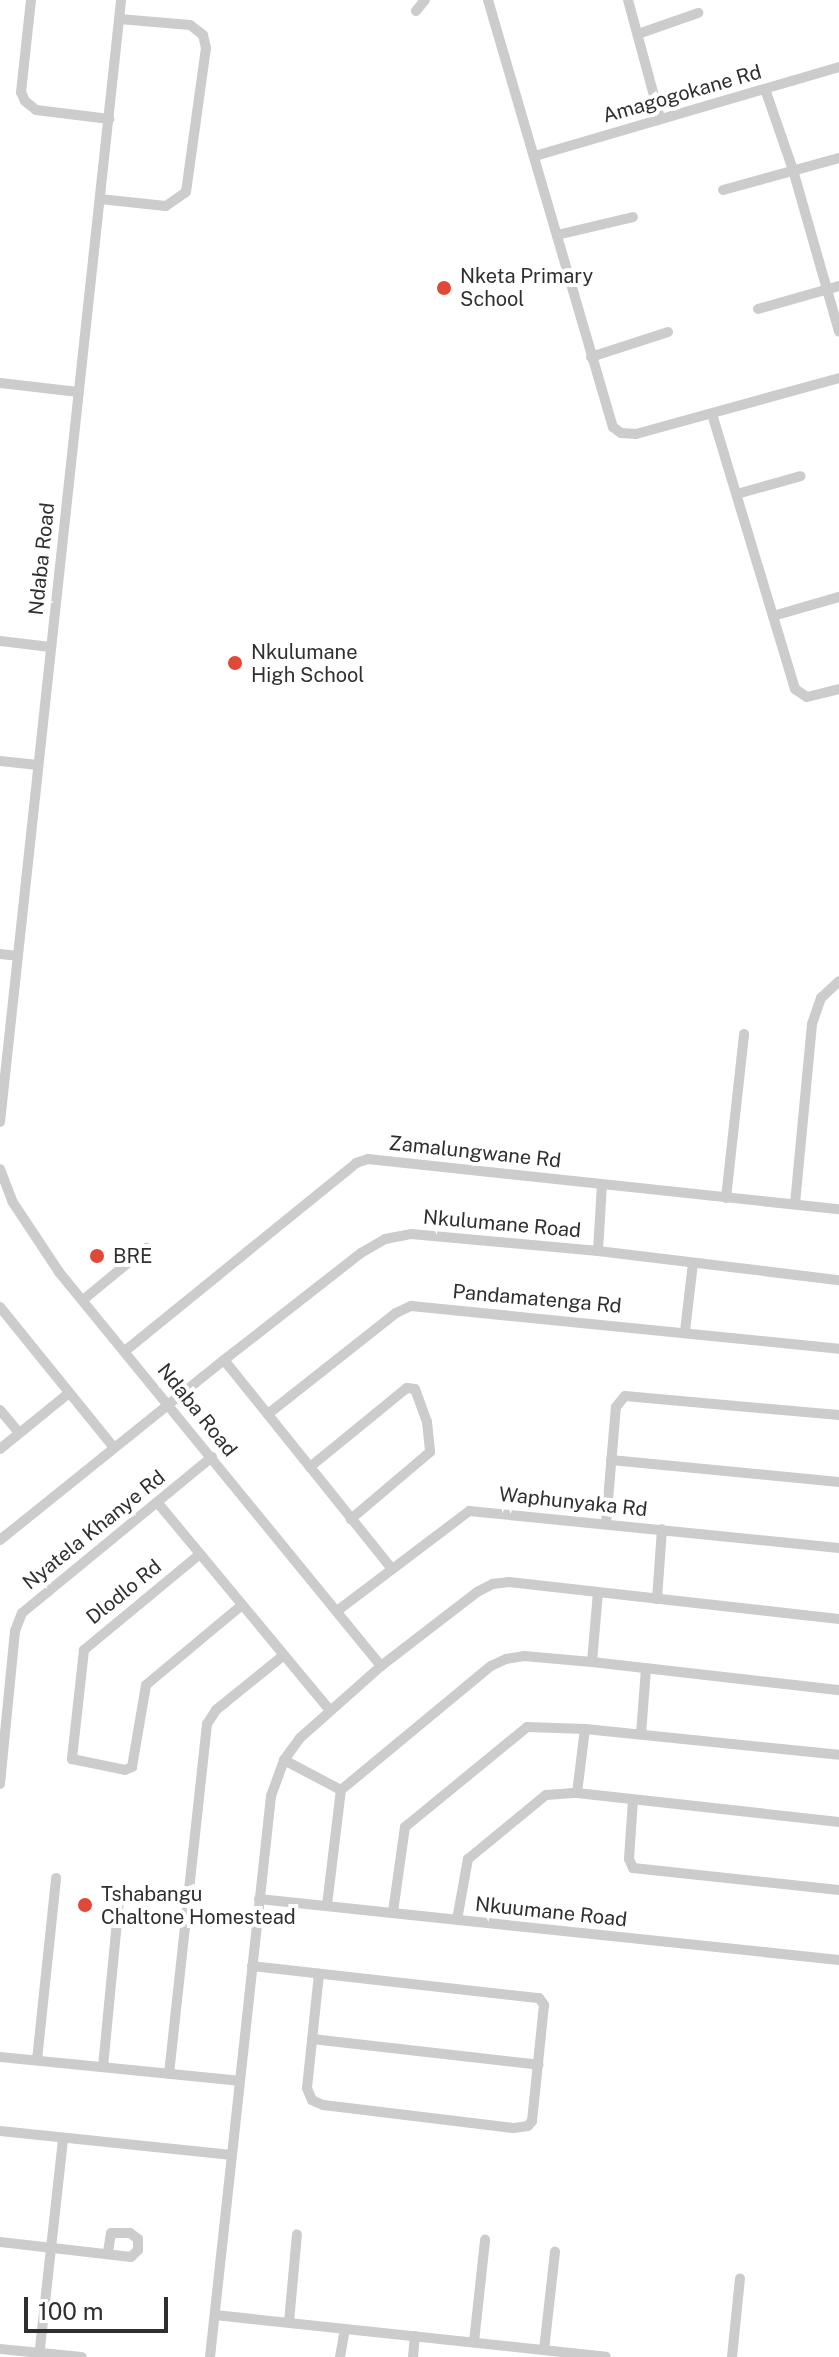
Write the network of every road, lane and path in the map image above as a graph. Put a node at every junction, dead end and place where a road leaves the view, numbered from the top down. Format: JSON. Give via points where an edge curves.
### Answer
{"nodes":[{"id":1,"x":31,"y":0,"type":"edge"},
{"id":2,"x":121,"y":0,"type":"edge"},
{"id":3,"x":425,"y":0,"type":"edge"},
{"id":4,"x":488,"y":0,"type":"edge"},
{"id":5,"x":628,"y":0,"type":"edge"},
{"id":6,"x":416,"y":11,"type":"dead end"},
{"id":7,"x":698,"y":13,"type":"dead end"},
{"id":8,"x":119,"y":19,"type":"junction"},
{"id":9,"x":638,"y":34,"type":"junction"},
{"id":10,"x":839,"y":67,"type":"edge"},
{"id":11,"x":765,"y":89,"type":"junction"},
{"id":12,"x":660,"y":118,"type":"junction"},
{"id":13,"x":109,"y":119,"type":"junction"},
{"id":14,"x":535,"y":156,"type":"junction"},
{"id":15,"x":839,"y":158,"type":"edge"},
{"id":16,"x":793,"y":170,"type":"junction"},
{"id":17,"x":723,"y":190,"type":"dead end"},
{"id":18,"x":100,"y":199,"type":"junction"},
{"id":19,"x":633,"y":217,"type":"dead end"},
{"id":20,"x":557,"y":235,"type":"junction"},
{"id":21,"x":833,"y":288,"type":"edge"},
{"id":22,"x":758,"y":309,"type":"dead end"},
{"id":23,"x":668,"y":332,"type":"dead end"},
{"id":24,"x":839,"y":332,"type":"edge"},
{"id":25,"x":591,"y":357,"type":"junction"},
{"id":26,"x":839,"y":378,"type":"edge"},
{"id":27,"x":0,"y":383,"type":"edge"},
{"id":28,"x":78,"y":392,"type":"junction"},
{"id":29,"x":712,"y":414,"type":"junction"},
{"id":30,"x":801,"y":476,"type":"dead end"},
{"id":31,"x":737,"y":494,"type":"junction"},
{"id":32,"x":839,"y":597,"type":"edge"},
{"id":33,"x":773,"y":616,"type":"junction"},
{"id":34,"x":0,"y":641,"type":"edge"},
{"id":35,"x":51,"y":647,"type":"junction"},
{"id":36,"x":839,"y":689,"type":"edge"},
{"id":37,"x":0,"y":761,"type":"edge"},
{"id":38,"x":38,"y":765,"type":"junction"},
{"id":39,"x":0,"y":954,"type":"edge"},
{"id":40,"x":18,"y":956,"type":"junction"},
{"id":41,"x":839,"y":981,"type":"edge"},
{"id":42,"x":6,"y":1019,"type":"edge"},
{"id":43,"x":744,"y":1034,"type":"dead end"},
{"id":44,"x":0,"y":1122,"type":"edge"},
{"id":45,"x":0,"y":1169,"type":"edge"},
{"id":46,"x":602,"y":1184,"type":"junction"},
{"id":47,"x":726,"y":1198,"type":"junction"},
{"id":48,"x":795,"y":1204,"type":"junction"},
{"id":49,"x":839,"y":1209,"type":"edge"},
{"id":50,"x":146,"y":1248,"type":"dead end"},
{"id":51,"x":598,"y":1251,"type":"junction"},
{"id":52,"x":693,"y":1263,"type":"junction"},
{"id":53,"x":839,"y":1280,"type":"edge"},
{"id":54,"x":83,"y":1300,"type":"junction"},
{"id":55,"x":0,"y":1307,"type":"edge"},
{"id":56,"x":685,"y":1331,"type":"junction"},
{"id":57,"x":839,"y":1349,"type":"edge"},
{"id":58,"x":125,"y":1351,"type":"junction"},
{"id":59,"x":224,"y":1360,"type":"junction"},
{"id":60,"x":69,"y":1393,"type":"junction"},
{"id":61,"x":169,"y":1404,"type":"junction"},
{"id":62,"x":0,"y":1410,"type":"edge"},
{"id":63,"x":268,"y":1414,"type":"junction"},
{"id":64,"x":839,"y":1415,"type":"edge"},
{"id":65,"x":19,"y":1433,"type":"junction"},
{"id":66,"x":114,"y":1448,"type":"junction"},
{"id":67,"x":0,"y":1449,"type":"edge"},
{"id":68,"x":212,"y":1457,"type":"junction"},
{"id":69,"x":611,"y":1460,"type":"junction"},
{"id":70,"x":310,"y":1467,"type":"junction"},
{"id":71,"x":839,"y":1482,"type":"edge"},
{"id":72,"x":157,"y":1502,"type":"junction"},
{"id":73,"x":351,"y":1519,"type":"junction"},
{"id":74,"x":606,"y":1523,"type":"junction"},
{"id":75,"x":662,"y":1529,"type":"junction"},
{"id":76,"x":0,"y":1540,"type":"edge"},
{"id":77,"x":839,"y":1548,"type":"edge"},
{"id":78,"x":200,"y":1554,"type":"junction"},
{"id":79,"x":391,"y":1568,"type":"junction"},
{"id":80,"x":598,"y":1592,"type":"junction"},
{"id":81,"x":657,"y":1599,"type":"junction"},
{"id":82,"x":242,"y":1605,"type":"junction"},
{"id":83,"x":337,"y":1611,"type":"junction"},
{"id":84,"x":839,"y":1619,"type":"edge"},
{"id":85,"x":284,"y":1655,"type":"junction"},
{"id":86,"x":592,"y":1662,"type":"junction"},
{"id":87,"x":381,"y":1666,"type":"junction"},
{"id":88,"x":646,"y":1669,"type":"junction"},
{"id":89,"x":839,"y":1690,"type":"edge"},
{"id":90,"x":329,"y":1709,"type":"junction"},
{"id":91,"x":585,"y":1729,"type":"junction"},
{"id":92,"x":641,"y":1734,"type":"junction"},
{"id":93,"x":839,"y":1755,"type":"edge"},
{"id":94,"x":284,"y":1760,"type":"junction"},
{"id":95,"x":0,"y":1784,"type":"edge"},
{"id":96,"x":341,"y":1790,"type":"junction"},
{"id":97,"x":577,"y":1793,"type":"junction"},
{"id":98,"x":633,"y":1800,"type":"junction"},
{"id":99,"x":839,"y":1822,"type":"edge"},
{"id":100,"x":56,"y":1878,"type":"dead end"},
{"id":101,"x":839,"y":1890,"type":"edge"},
{"id":102,"x":120,"y":1892,"type":"dead end"},
{"id":103,"x":259,"y":1899,"type":"junction"},
{"id":104,"x":327,"y":1905,"type":"junction"},
{"id":105,"x":393,"y":1912,"type":"junction"},
{"id":106,"x":457,"y":1920,"type":"junction"},
{"id":107,"x":839,"y":1960,"type":"edge"},
{"id":108,"x":252,"y":1966,"type":"junction"},
{"id":109,"x":319,"y":1974,"type":"junction"},
{"id":110,"x":312,"y":2039,"type":"junction"},
{"id":111,"x":0,"y":2057,"type":"edge"},
{"id":112,"x":37,"y":2060,"type":"junction"},
{"id":113,"x":539,"y":2065,"type":"junction"},
{"id":114,"x":103,"y":2067,"type":"junction"},
{"id":115,"x":169,"y":2074,"type":"junction"},
{"id":116,"x":239,"y":2081,"type":"junction"},
{"id":117,"x":0,"y":2131,"type":"edge"},
{"id":118,"x":63,"y":2138,"type":"junction"},
{"id":119,"x":232,"y":2155,"type":"junction"},
{"id":120,"x":297,"y":2234,"type":"dead end"},
{"id":121,"x":485,"y":2240,"type":"dead end"},
{"id":122,"x":0,"y":2242,"type":"edge"},
{"id":123,"x":52,"y":2248,"type":"junction"},
{"id":124,"x":555,"y":2252,"type":"dead end"},
{"id":125,"x":108,"y":2253,"type":"dead end"},
{"id":126,"x":740,"y":2278,"type":"dead end"},
{"id":127,"x":215,"y":2315,"type":"junction"},
{"id":128,"x":289,"y":2322,"type":"junction"},
{"id":129,"x":345,"y":2329,"type":"junction"},
{"id":130,"x":415,"y":2336,"type":"junction"},
{"id":131,"x":474,"y":2342,"type":"junction"},
{"id":132,"x":0,"y":2349,"type":"edge"},
{"id":133,"x":544,"y":2350,"type":"junction"},
{"id":134,"x":39,"y":2355,"type":"edge"},
{"id":135,"x":82,"y":2357,"type":"edge"},
{"id":136,"x":210,"y":2357,"type":"edge"},
{"id":137,"x":340,"y":2357,"type":"edge"},
{"id":138,"x":413,"y":2357,"type":"edge"},
{"id":139,"x":604,"y":2357,"type":"edge"},
{"id":140,"x":732,"y":2357,"type":"edge"}],
"edges":[{"from":1,"to":13,"type":"street","via":[[21,92],[25,101],[36,110]]},
{"from":2,"to":8,"type":"street","name":"Ndaba Road"},
{"from":3,"to":6,"type":"street"},
{"from":4,"to":14,"type":"street"},
{"from":5,"to":9,"type":"street"},
{"from":7,"to":9,"type":"street"},
{"from":8,"to":13,"type":"street","name":"Ndaba Road"},
{"from":8,"to":18,"type":"street","via":[[190,25],[203,35],[206,48],[186,192],[166,206]]},
{"from":9,"to":12,"type":"street"},
{"from":10,"to":11,"type":"street","name":"Amagogokane Rd"},
{"from":11,"to":12,"type":"street","name":"Amagogokane Rd"},
{"from":11,"to":16,"type":"street"},
{"from":12,"to":14,"type":"street","name":"Amagogokane Rd"},
{"from":13,"to":18,"type":"street","name":"Ndaba Road"},
{"from":14,"to":20,"type":"street"},
{"from":15,"to":16,"type":"street"},
{"from":16,"to":17,"type":"street"},
{"from":16,"to":21,"type":"street"},
{"from":18,"to":28,"type":"street","name":"Ndaba Road"},
{"from":19,"to":20,"type":"street"},
{"from":20,"to":25,"type":"street"},
{"from":21,"to":22,"type":"street"},
{"from":21,"to":24,"type":"street"},
{"from":23,"to":25,"type":"street"},
{"from":25,"to":29,"type":"street","via":[[610,422],[621,433],[636,434]]},
{"from":26,"to":29,"type":"street"},
{"from":27,"to":28,"type":"street"},
{"from":28,"to":35,"type":"street","name":"Ndaba Road"},
{"from":29,"to":31,"type":"street"},
{"from":30,"to":31,"type":"street"},
{"from":31,"to":33,"type":"street"},
{"from":32,"to":33,"type":"street"},
{"from":33,"to":36,"type":"street","via":[[798,694],[807,697]]},
{"from":34,"to":35,"type":"street"},
{"from":35,"to":38,"type":"street","name":"Ndaba Road"},
{"from":37,"to":38,"type":"street"},
{"from":38,"to":40,"type":"street","name":"Ndaba Road"},
{"from":39,"to":40,"type":"street"},
{"from":40,"to":42,"type":"street","name":"Ndaba Road"},
{"from":41,"to":48,"type":"street","via":[[821,998],[812,1024]]},
{"from":42,"to":44,"type":"street","name":"Ndaba Road"},
{"from":43,"to":47,"type":"street"},
{"from":45,"to":54,"type":"street","name":"Ndaba Road","via":[[24,1223]]},
{"from":46,"to":47,"type":"street","name":"Zamalungwane Rd"},
{"from":46,"to":51,"type":"street"},
{"from":46,"to":58,"type":"street","name":"Zamalungwane Rd","via":[[362,1160]]},
{"from":47,"to":48,"type":"street","name":"Zamalungwane Rd"},
{"from":48,"to":49,"type":"street","name":"Zamalungwane Rd"},
{"from":50,"to":54,"type":"street"},
{"from":51,"to":52,"type":"street","name":"Nkulumane Road"},
{"from":51,"to":59,"type":"street","name":"Nkulumane Road","via":[[411,1234],[385,1239]]},
{"from":52,"to":53,"type":"street","name":"Nkulumane Road"},
{"from":52,"to":56,"type":"street"},
{"from":54,"to":58,"type":"street","name":"Ndaba Road"},
{"from":55,"to":60,"type":"street"},
{"from":56,"to":57,"type":"street","name":"Pandamatenga Rd"},
{"from":56,"to":63,"type":"street","name":"Pandamatenga Rd","via":[[411,1306]]},
{"from":58,"to":61,"type":"street","name":"Ndaba Road"},
{"from":59,"to":61,"type":"street","name":"Nkulumane Road"},
{"from":59,"to":63,"type":"street"},
{"from":60,"to":65,"type":"street"},
{"from":60,"to":66,"type":"street"},
{"from":61,"to":66,"type":"street","name":"Nkulumane Road"},
{"from":61,"to":68,"type":"street","name":"Ndaba Road"},
{"from":62,"to":65,"type":"street"},
{"from":63,"to":70,"type":"street"},
{"from":64,"to":69,"type":"street","via":[[625,1396],[616,1407]]},
{"from":65,"to":67,"type":"street"},
{"from":66,"to":76,"type":"street","name":"Nkulumane Road"},
{"from":68,"to":72,"type":"street","name":"Nyatela Khanye Rd"},
{"from":68,"to":83,"type":"street","name":"Ndaba Road"},
{"from":69,"to":71,"type":"street"},
{"from":69,"to":74,"type":"street"},
{"from":70,"to":73,"type":"street"},
{"from":70,"to":73,"type":"street","via":[[407,1388],[415,1389],[427,1422],[430,1452]]},
{"from":72,"to":78,"type":"street"},
{"from":72,"to":95,"type":"street","name":"Nyatela Khanye Rd","via":[[27,1608],[18,1621]]},
{"from":73,"to":79,"type":"street"},
{"from":74,"to":75,"type":"street","name":"Waphunyaka Rd"},
{"from":74,"to":79,"type":"street","name":"Waphunyaka Rd","via":[[469,1511]]},
{"from":75,"to":77,"type":"street","name":"Waphunyaka Rd"},
{"from":75,"to":81,"type":"street"},
{"from":78,"to":82,"type":"street"},
{"from":78,"to":82,"type":"street","name":"Dlodlo Rd","via":[[84,1650],[72,1759],[132,1767],[146,1685]]},
{"from":79,"to":83,"type":"street","name":"Waphunyaka Rd"},
{"from":80,"to":81,"type":"street"},
{"from":80,"to":86,"type":"street"},
{"from":80,"to":87,"type":"street","via":[[493,1584]]},
{"from":81,"to":84,"type":"street"},
{"from":82,"to":85,"type":"street"},
{"from":83,"to":87,"type":"street","name":"Ndaba Road"},
{"from":85,"to":90,"type":"street"},
{"from":85,"to":115,"type":"street","via":[[216,1710],[207,1724]]},
{"from":86,"to":88,"type":"street"},
{"from":86,"to":96,"type":"street","via":[[524,1656],[498,1662]]},
{"from":87,"to":90,"type":"street"},
{"from":88,"to":89,"type":"street"},
{"from":88,"to":92,"type":"street"},
{"from":90,"to":94,"type":"street"},
{"from":91,"to":92,"type":"street"},
{"from":91,"to":97,"type":"street"},
{"from":91,"to":105,"type":"street","via":[[527,1727],[408,1823],[402,1833]]},
{"from":92,"to":93,"type":"street"},
{"from":94,"to":96,"type":"street"},
{"from":94,"to":103,"type":"street","via":[[271,1796]]},
{"from":96,"to":104,"type":"street"},
{"from":97,"to":98,"type":"street"},
{"from":97,"to":106,"type":"street","via":[[555,1793],[535,1802],[472,1855]]},
{"from":98,"to":99,"type":"street"},
{"from":98,"to":101,"type":"street","via":[[633,1868]]},
{"from":100,"to":112,"type":"street"},
{"from":102,"to":114,"type":"street"},
{"from":103,"to":104,"type":"street","name":"Nkuumane Road"},
{"from":103,"to":108,"type":"street"},
{"from":104,"to":105,"type":"street","name":"Nkuumane Road"},
{"from":105,"to":106,"type":"street","name":"Nkuumane Road"},
{"from":106,"to":107,"type":"street","name":"Nkuumane Road"},
{"from":108,"to":109,"type":"street"},
{"from":108,"to":116,"type":"street"},
{"from":109,"to":110,"type":"street"},
{"from":109,"to":113,"type":"street","via":[[539,1998],[544,2005]]},
{"from":110,"to":113,"type":"street"},
{"from":110,"to":113,"type":"street","via":[[307,2088],[318,2103],[513,2128],[532,2121]]},
{"from":111,"to":112,"type":"street"},
{"from":112,"to":114,"type":"street"},
{"from":114,"to":115,"type":"street"},
{"from":115,"to":116,"type":"street"},
{"from":116,"to":119,"type":"street"},
{"from":117,"to":118,"type":"street"},
{"from":118,"to":119,"type":"street"},
{"from":118,"to":123,"type":"street"},
{"from":119,"to":127,"type":"street"},
{"from":120,"to":128,"type":"street"},
{"from":121,"to":131,"type":"street"},
{"from":122,"to":123,"type":"street"},
{"from":123,"to":125,"type":"street"},
{"from":123,"to":134,"type":"street"},
{"from":124,"to":133,"type":"street"},
{"from":126,"to":140,"type":"street"},
{"from":127,"to":128,"type":"street"},
{"from":127,"to":136,"type":"street"},
{"from":128,"to":129,"type":"street"},
{"from":129,"to":130,"type":"street"},
{"from":129,"to":137,"type":"street"},
{"from":130,"to":131,"type":"street"},
{"from":130,"to":138,"type":"street"},
{"from":131,"to":133,"type":"street"},
{"from":132,"to":134,"type":"street"},
{"from":133,"to":139,"type":"street"},
{"from":134,"to":135,"type":"street"}]}
